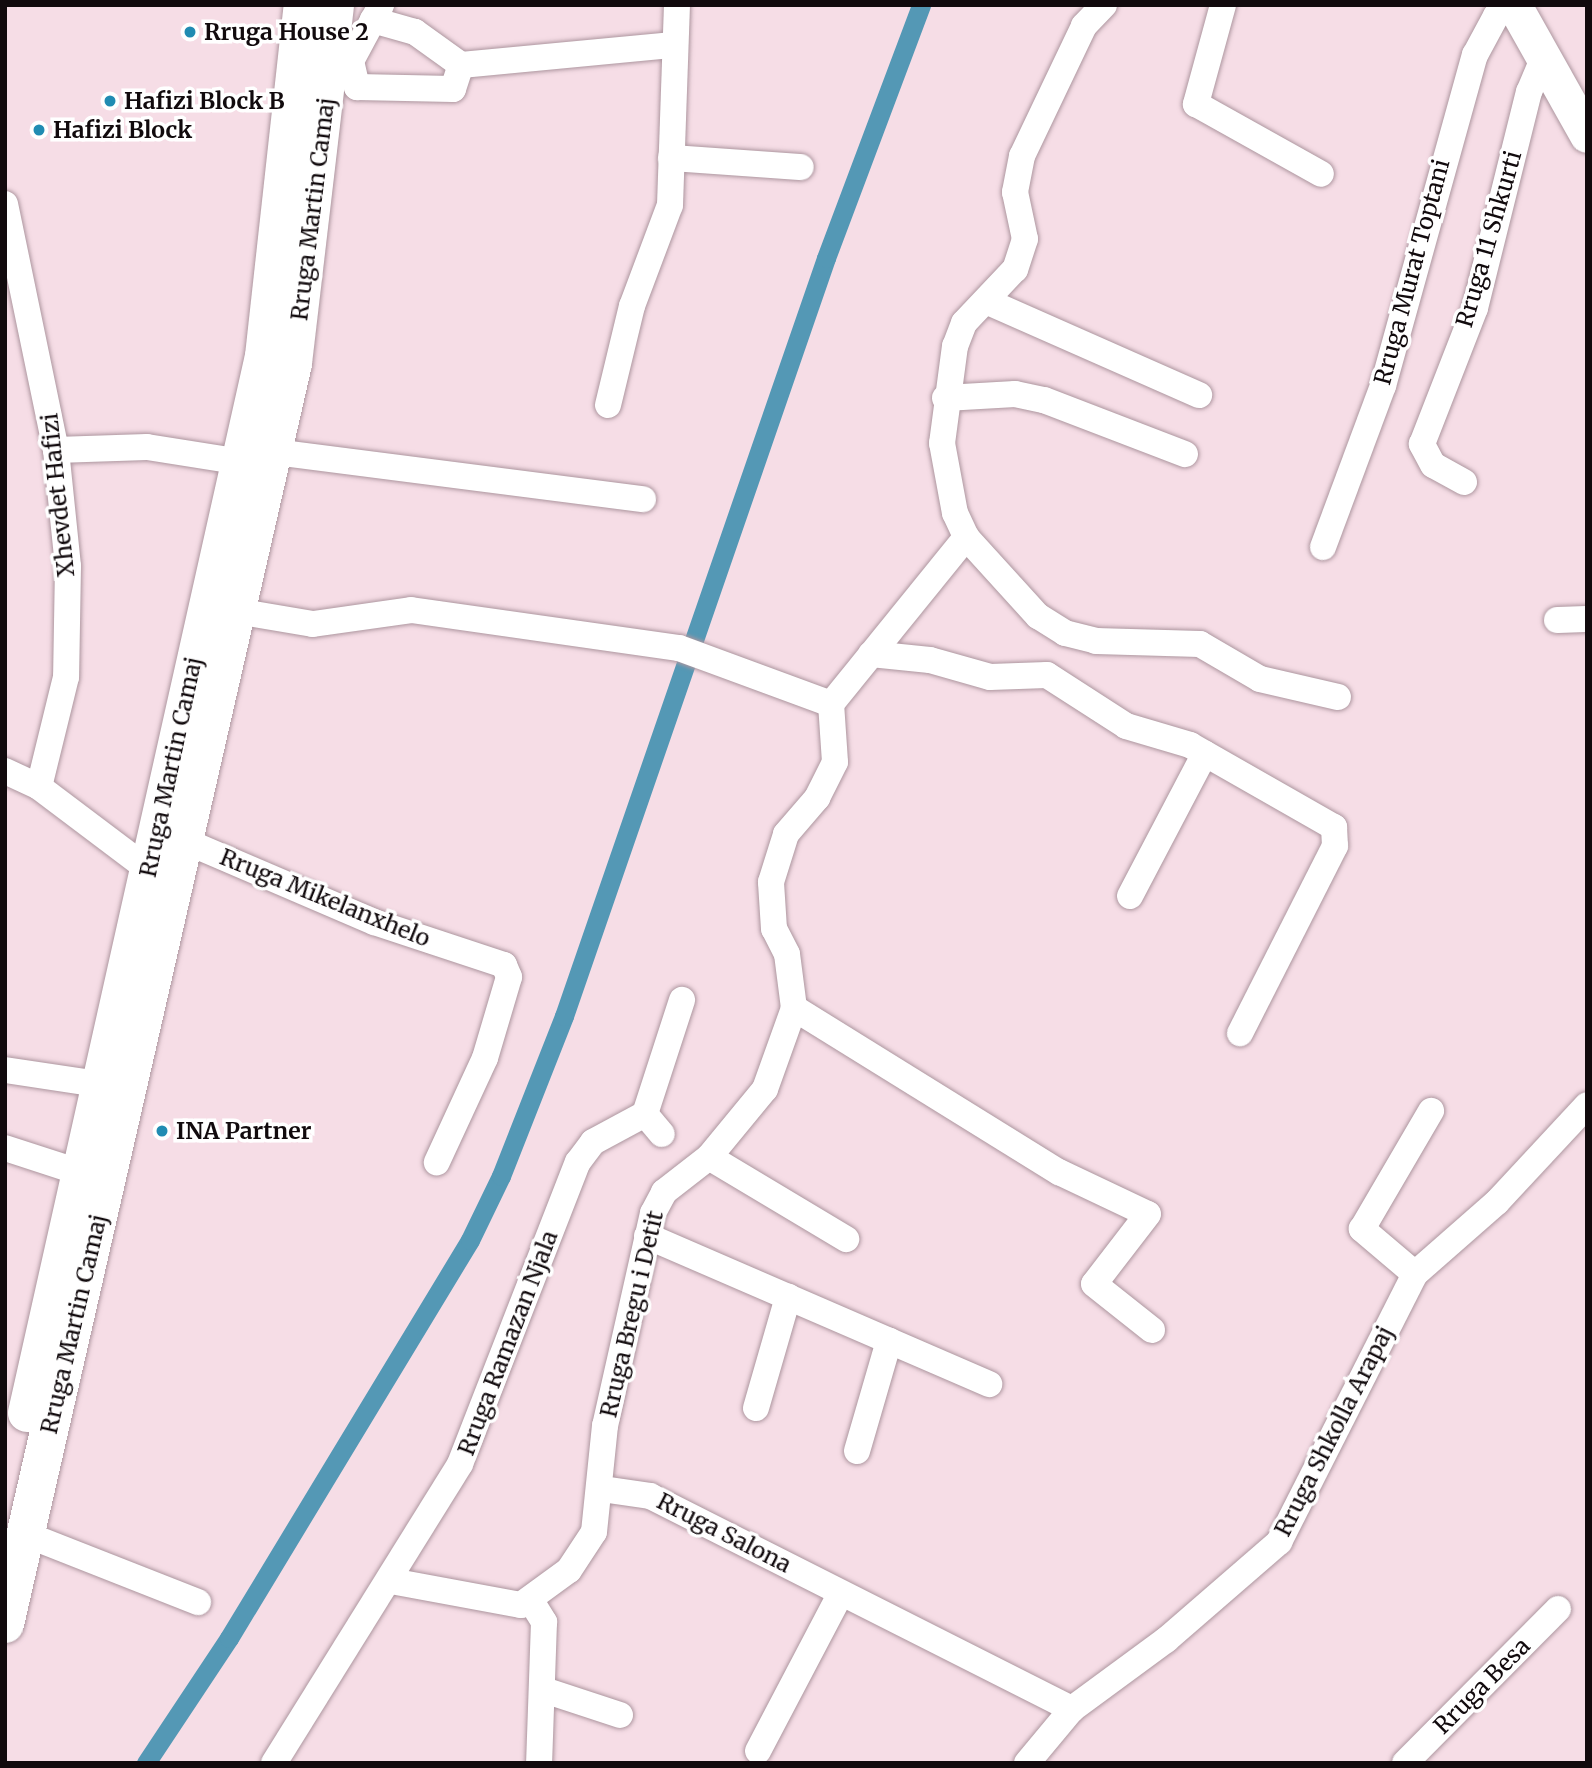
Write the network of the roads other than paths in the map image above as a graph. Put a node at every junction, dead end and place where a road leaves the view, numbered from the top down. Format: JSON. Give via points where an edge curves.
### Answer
{"nodes":[{"id":1,"x":303,"y":5,"type":"edge"},
{"id":2,"x":335,"y":5,"type":"edge"},
{"id":3,"x":677,"y":5,"type":"edge"},
{"id":4,"x":1104,"y":5,"type":"edge"},
{"id":5,"x":1223,"y":5,"type":"edge"},
{"id":6,"x":1513,"y":5,"type":"edge"},
{"id":7,"x":377,"y":13,"type":"edge"},
{"id":8,"x":671,"y":45,"type":"junction"},
{"id":9,"x":1544,"y":56,"type":"junction"},
{"id":10,"x":341,"y":60,"type":"junction"},
{"id":11,"x":461,"y":65,"type":"junction"},
{"id":12,"x":1585,"y":125,"type":"edge"},
{"id":13,"x":671,"y":158,"type":"junction"},
{"id":14,"x":801,"y":167,"type":"dead end"},
{"id":15,"x":1321,"y":174,"type":"dead end"},
{"id":16,"x":5,"y":204,"type":"edge"},
{"id":17,"x":986,"y":301,"type":"junction"},
{"id":18,"x":1199,"y":395,"type":"dead end"},
{"id":19,"x":945,"y":398,"type":"junction"},
{"id":20,"x":608,"y":405,"type":"dead end"},
{"id":21,"x":56,"y":450,"type":"junction"},
{"id":22,"x":1185,"y":454,"type":"dead end"},
{"id":23,"x":258,"y":457,"type":"junction"},
{"id":24,"x":1464,"y":482,"type":"dead end"},
{"id":25,"x":643,"y":499,"type":"dead end"},
{"id":26,"x":966,"y":537,"type":"junction"},
{"id":27,"x":1323,"y":547,"type":"dead end"},
{"id":28,"x":236,"y":611,"type":"junction"},
{"id":29,"x":1587,"y":619,"type":"edge"},
{"id":30,"x":1557,"y":620,"type":"dead end"},
{"id":31,"x":872,"y":654,"type":"junction"},
{"id":32,"x":1338,"y":697,"type":"dead end"},
{"id":33,"x":831,"y":704,"type":"junction"},
{"id":34,"x":1205,"y":753,"type":"junction"},
{"id":35,"x":5,"y":771,"type":"edge"},
{"id":36,"x":39,"y":788,"type":"junction"},
{"id":37,"x":185,"y":841,"type":"junction"},
{"id":38,"x":149,"y":870,"type":"junction"},
{"id":39,"x":1130,"y":896,"type":"dead end"},
{"id":40,"x":682,"y":1000,"type":"dead end"},
{"id":41,"x":794,"y":1008,"type":"junction"},
{"id":42,"x":1240,"y":1033,"type":"dead end"},
{"id":43,"x":5,"y":1070,"type":"edge"},
{"id":44,"x":99,"y":1084,"type":"junction"},
{"id":45,"x":1587,"y":1105,"type":"edge"},
{"id":46,"x":1431,"y":1111,"type":"dead end"},
{"id":47,"x":5,"y":1148,"type":"edge"},
{"id":48,"x":709,"y":1157,"type":"junction"},
{"id":49,"x":437,"y":1162,"type":"dead end"},
{"id":50,"x":79,"y":1172,"type":"junction"},
{"id":51,"x":647,"y":1236,"type":"junction"},
{"id":52,"x":845,"y":1239,"type":"dead end"},
{"id":53,"x":1415,"y":1274,"type":"junction"},
{"id":54,"x":788,"y":1297,"type":"junction"},
{"id":55,"x":1152,"y":1330,"type":"dead end"},
{"id":56,"x":889,"y":1341,"type":"junction"},
{"id":57,"x":989,"y":1384,"type":"dead end"},
{"id":58,"x":755,"y":1408,"type":"dead end"},
{"id":59,"x":857,"y":1451,"type":"dead end"},
{"id":60,"x":602,"y":1489,"type":"junction"},
{"id":61,"x":15,"y":1529,"type":"edge"},
{"id":62,"x":391,"y":1581,"type":"junction"},
{"id":63,"x":841,"y":1593,"type":"junction"},
{"id":64,"x":531,"y":1601,"type":"junction"},
{"id":65,"x":198,"y":1602,"type":"dead end"},
{"id":66,"x":1558,"y":1609,"type":"dead end"},
{"id":67,"x":5,"y":1624,"type":"edge"},
{"id":68,"x":544,"y":1690,"type":"junction"},
{"id":69,"x":1072,"y":1709,"type":"junction"},
{"id":70,"x":620,"y":1715,"type":"dead end"},
{"id":71,"x":758,"y":1751,"type":"dead end"},
{"id":72,"x":274,"y":1763,"type":"edge"},
{"id":73,"x":539,"y":1763,"type":"edge"},
{"id":74,"x":1027,"y":1763,"type":"edge"},
{"id":75,"x":1405,"y":1763,"type":"edge"}],
"edges":[{"from":1,"to":23,"type":"highway","name":"Rruga Martin Camaj"},
{"from":2,"to":10,"type":"highway","name":"Rruga Martin Camaj"},
{"from":3,"to":8,"type":"street"},
{"from":4,"to":17,"type":"street","via":[[1084,26],[1022,156],[1015,192],[1025,239],[1015,269]]},
{"from":5,"to":15,"type":"street","via":[[1196,104]]},
{"from":6,"to":9,"type":"main road"},
{"from":6,"to":27,"type":"street","name":"Rruga Murat Toptani","via":[[1485,31],[1463,90],[1383,386]]},
{"from":7,"to":10,"type":"street"},
{"from":7,"to":11,"type":"street","via":[[415,32]]},
{"from":8,"to":11,"type":"street"},
{"from":8,"to":13,"type":"street"},
{"from":9,"to":12,"type":"main road"},
{"from":9,"to":24,"type":"street","name":"Rruga 11 Shkurti","via":[[1529,92],[1475,308],[1422,444],[1433,464]]},
{"from":10,"to":11,"type":"street","via":[[357,88],[453,89]]},
{"from":10,"to":23,"type":"highway","name":"Rruga Martin Camaj","via":[[306,288]]},
{"from":13,"to":14,"type":"street"},
{"from":13,"to":20,"type":"street","via":[[670,205],[632,306]]},
{"from":16,"to":21,"type":"street","name":"Xhevdet Hafizi"},
{"from":17,"to":18,"type":"street"},
{"from":17,"to":19,"type":"street","via":[[964,323]]},
{"from":19,"to":22,"type":"street","via":[[1014,394],[1044,400]]},
{"from":19,"to":26,"type":"street","via":[[948,491]]},
{"from":21,"to":23,"type":"street","via":[[147,447]]},
{"from":21,"to":36,"type":"street","name":"Xhevdet Hafizi","via":[[68,566],[66,677]]},
{"from":23,"to":25,"type":"street"},
{"from":23,"to":28,"type":"highway","name":"Rruga Martin Camaj"},
{"from":23,"to":38,"type":"highway","name":"Rruga Martin Camaj"},
{"from":26,"to":31,"type":"street"},
{"from":26,"to":32,"type":"street","via":[[1038,616],[1065,633],[1096,641],[1200,643],[1260,679]]},
{"from":28,"to":33,"type":"street","via":[[313,624],[411,610],[679,648]]},
{"from":28,"to":37,"type":"highway","name":"Rruga Martin Camaj"},
{"from":29,"to":30,"type":"street"},
{"from":31,"to":33,"type":"street"},
{"from":31,"to":34,"type":"street","via":[[930,660],[990,677],[1047,675],[1126,726]]},
{"from":33,"to":41,"type":"street","name":"Rruga Bregu i Detit","via":[[837,736],[832,771],[786,834],[771,882],[774,929],[787,954]]},
{"from":34,"to":39,"type":"street"},
{"from":34,"to":42,"type":"street","via":[[1326,821],[1337,836]]},
{"from":35,"to":36,"type":"street"},
{"from":36,"to":38,"type":"street"},
{"from":37,"to":49,"type":"street","name":"Rruga Mikelanxhelo","via":[[374,922],[504,965],[509,977],[485,1058]]},
{"from":37,"to":61,"type":"highway","name":"Rruga Martin Camaj"},
{"from":38,"to":44,"type":"highway","name":"Rruga Martin Camaj"},
{"from":40,"to":62,"type":"street","name":"Rruga Ramazan Njala","via":[[654,1124],[593,1142],[578,1161],[478,1430]]},
{"from":41,"to":48,"type":"street","name":"Rruga Bregu i Detit","via":[[765,1089]]},
{"from":41,"to":55,"type":"street","via":[[1059,1172],[1148,1214],[1094,1284]]},
{"from":43,"to":44,"type":"street"},
{"from":44,"to":50,"type":"highway","name":"Rruga Martin Camaj"},
{"from":45,"to":53,"type":"street","name":"Rruga Shkolla Arapaj","via":[[1497,1202]]},
{"from":46,"to":53,"type":"street","via":[[1362,1229]]},
{"from":47,"to":50,"type":"street"},
{"from":48,"to":51,"type":"street","name":"Rruga Bregu i Detit","via":[[664,1192]]},
{"from":48,"to":52,"type":"street"},
{"from":50,"to":61,"type":"highway","name":"Rruga Martin Camaj"},
{"from":51,"to":54,"type":"street"},
{"from":51,"to":60,"type":"street","name":"Rruga Bregu i Detit","via":[[605,1426]]},
{"from":53,"to":69,"type":"street","name":"Rruga Shkolla Arapaj","via":[[1279,1542],[1166,1640]]},
{"from":54,"to":56,"type":"street"},
{"from":54,"to":58,"type":"street"},
{"from":56,"to":57,"type":"street"},
{"from":56,"to":59,"type":"street"},
{"from":60,"to":63,"type":"street","name":"Rruga Salona","via":[[650,1496]]},
{"from":60,"to":64,"type":"street","name":"Rruga Bregu i Detit","via":[[594,1532],[569,1570]]},
{"from":61,"to":65,"type":"street"},
{"from":61,"to":67,"type":"highway","name":"Rruga Martin Camaj"},
{"from":62,"to":64,"type":"street","via":[[499,1602]]},
{"from":62,"to":72,"type":"street","name":"Rruga Ramazan Njala"},
{"from":63,"to":69,"type":"street","name":"Rruga Salona"},
{"from":63,"to":71,"type":"street"},
{"from":64,"to":68,"type":"street","via":[[544,1622]]},
{"from":66,"to":75,"type":"street","name":"Rruga Besa"},
{"from":68,"to":70,"type":"street"},
{"from":68,"to":73,"type":"street"},
{"from":69,"to":74,"type":"street","name":"Rruga Shkolla Arapaj"}]}
